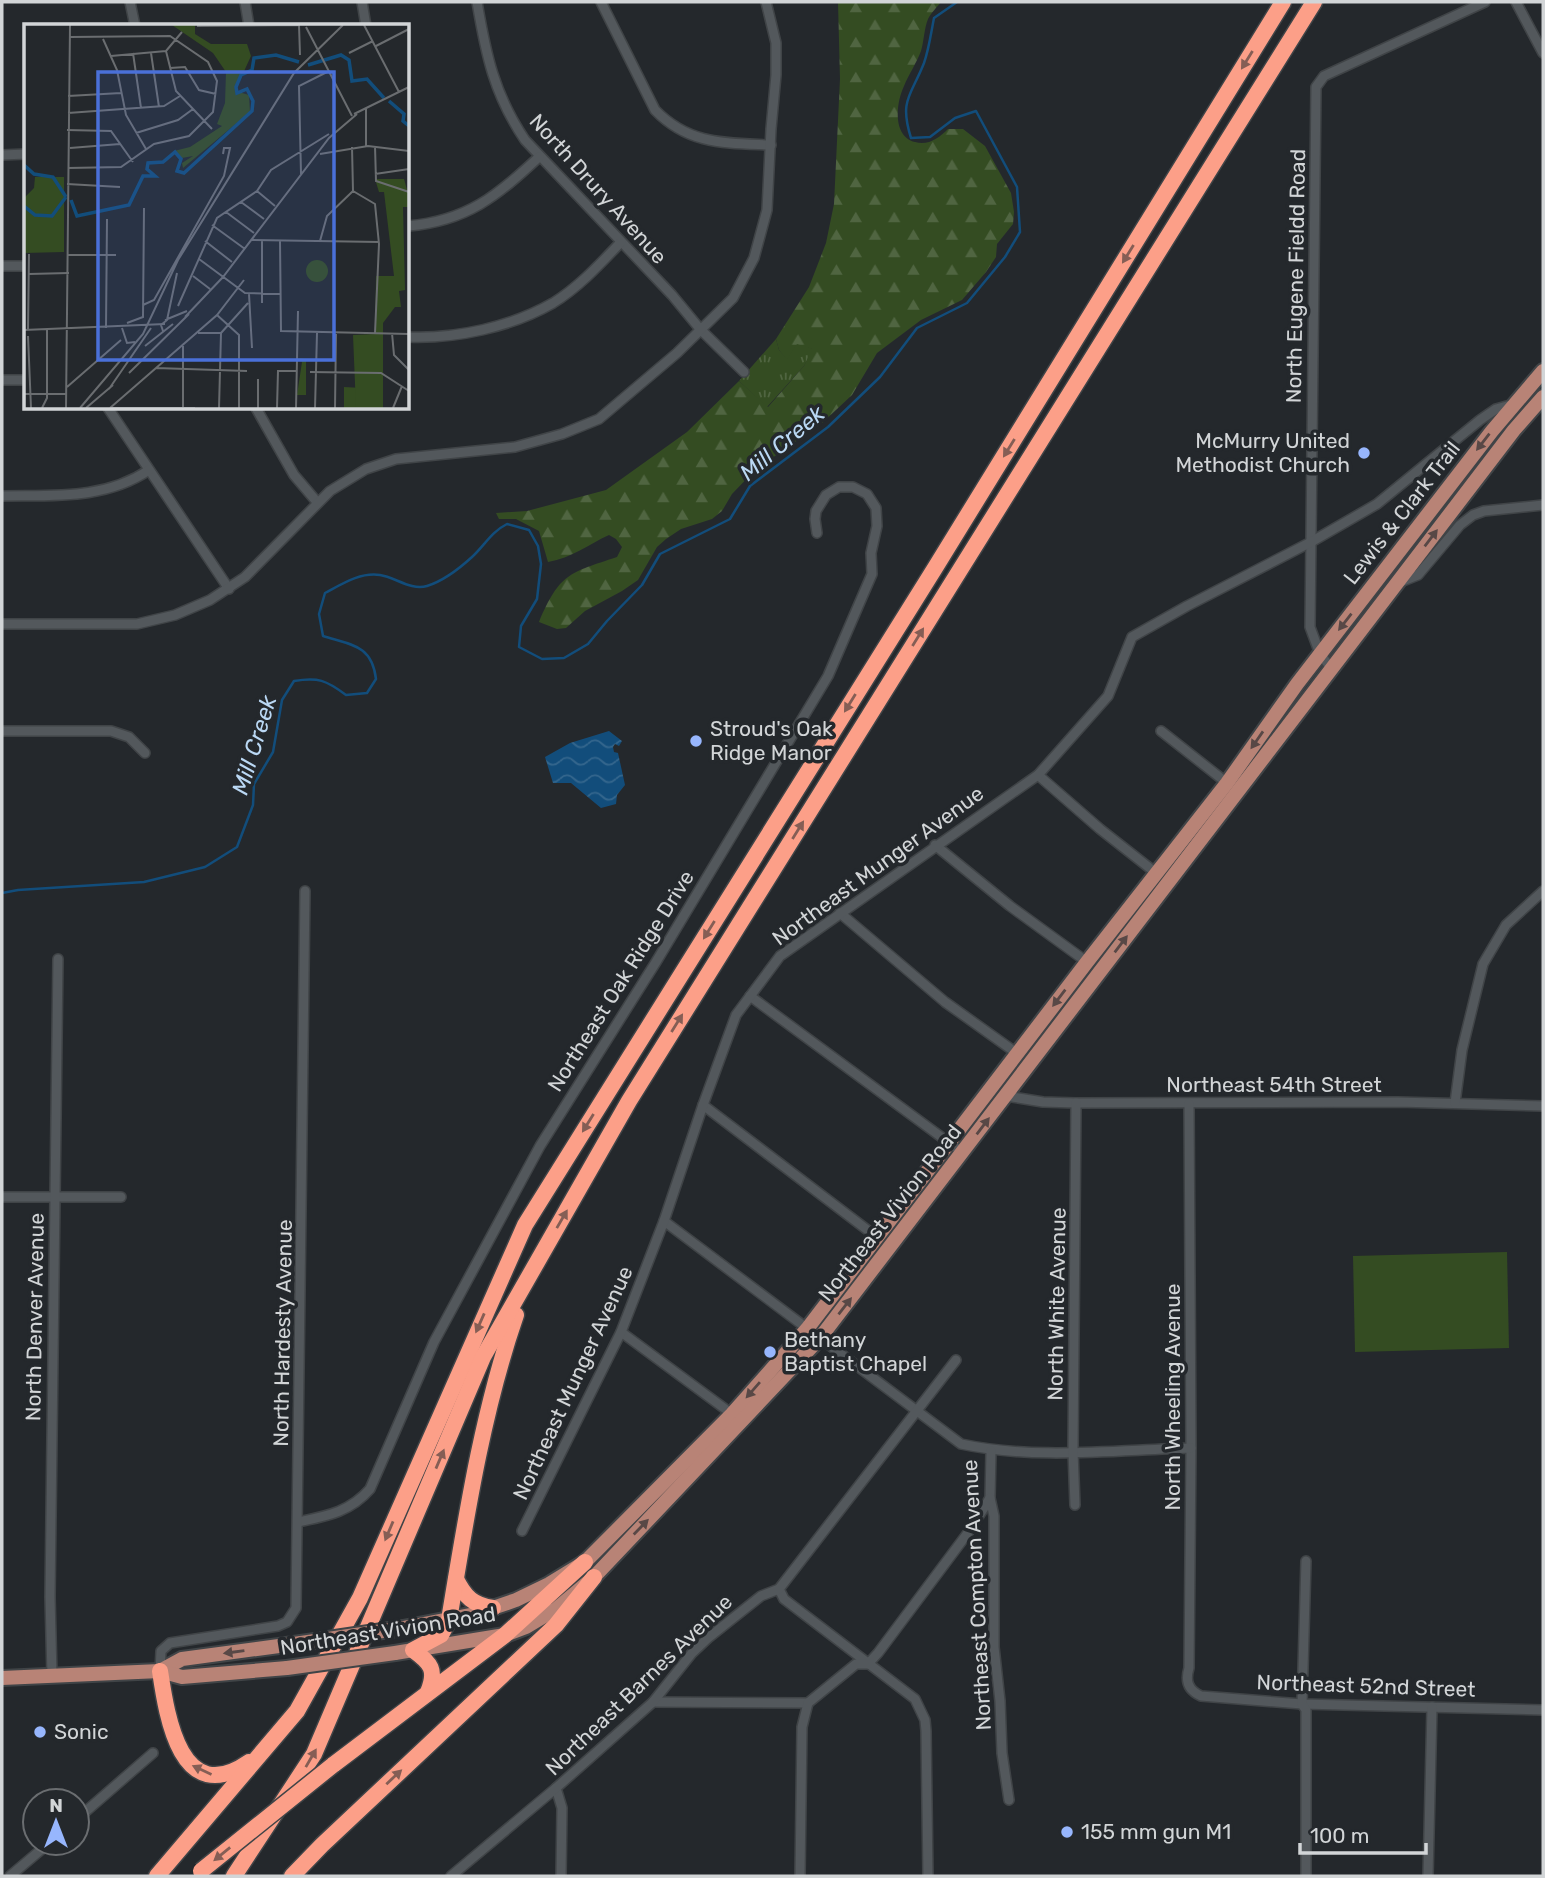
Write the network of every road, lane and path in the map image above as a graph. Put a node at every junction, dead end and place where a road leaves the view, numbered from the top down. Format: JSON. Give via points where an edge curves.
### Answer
{"nodes":[{"id":1,"x":130,"y":2,"type":"edge"},
{"id":2,"x":245,"y":2,"type":"edge"},
{"id":3,"x":362,"y":2,"type":"edge"},
{"id":4,"x":477,"y":2,"type":"edge"},
{"id":5,"x":601,"y":2,"type":"edge"},
{"id":6,"x":766,"y":2,"type":"edge"},
{"id":7,"x":1283,"y":2,"type":"edge"},
{"id":8,"x":1314,"y":2,"type":"edge"},
{"id":9,"x":1486,"y":2,"type":"edge"},
{"id":10,"x":1516,"y":2,"type":"edge"},
{"id":11,"x":135,"y":24,"type":"edge"},
{"id":12,"x":249,"y":24,"type":"edge"},
{"id":13,"x":366,"y":24,"type":"edge"},
{"id":14,"x":1543,"y":53,"type":"edge"},
{"id":15,"x":771,"y":145,"type":"junction"},
{"id":16,"x":24,"y":154,"type":"edge"},
{"id":17,"x":2,"y":155,"type":"edge"},
{"id":18,"x":539,"y":157,"type":"junction"},
{"id":19,"x":410,"y":226,"type":"edge"},
{"id":20,"x":621,"y":242,"type":"junction"},
{"id":21,"x":2,"y":266,"type":"edge"},
{"id":22,"x":24,"y":266,"type":"edge"},
{"id":23,"x":700,"y":329,"type":"junction"},
{"id":24,"x":410,"y":337,"type":"edge"},
{"id":25,"x":1543,"y":371,"type":"edge"},
{"id":26,"x":744,"y":372,"type":"dead end"},
{"id":27,"x":2,"y":380,"type":"edge"},
{"id":28,"x":24,"y":380,"type":"edge"},
{"id":29,"x":1543,"y":397,"type":"edge"},
{"id":30,"x":1514,"y":404,"type":"junction"},
{"id":31,"x":109,"y":410,"type":"edge"},
{"id":32,"x":257,"y":410,"type":"edge"},
{"id":33,"x":149,"y":470,"type":"junction"},
{"id":34,"x":2,"y":496,"type":"edge"},
{"id":35,"x":317,"y":502,"type":"junction"},
{"id":36,"x":1543,"y":505,"type":"edge"},
{"id":37,"x":817,"y":533,"type":"dead end"},
{"id":38,"x":1311,"y":542,"type":"junction"},
{"id":39,"x":1397,"y":584,"type":"junction"},
{"id":40,"x":229,"y":589,"type":"junction"},
{"id":41,"x":2,"y":624,"type":"edge"},
{"id":42,"x":1320,"y":654,"type":"junction"},
{"id":43,"x":1332,"y":669,"type":"junction"},
{"id":44,"x":1297,"y":684,"type":"joint"},
{"id":45,"x":1316,"y":690,"type":"joint"},
{"id":46,"x":2,"y":731,"type":"edge"},
{"id":47,"x":1161,"y":731,"type":"dead end"},
{"id":48,"x":145,"y":753,"type":"dead end"},
{"id":49,"x":1038,"y":775,"type":"junction"},
{"id":50,"x":1227,"y":783,"type":"junction"},
{"id":51,"x":935,"y":845,"type":"junction"},
{"id":52,"x":1156,"y":873,"type":"junction"},
{"id":53,"x":305,"y":891,"type":"dead end"},
{"id":54,"x":1543,"y":891,"type":"edge"},
{"id":55,"x":840,"y":914,"type":"junction"},
{"id":56,"x":58,"y":959,"type":"dead end"},
{"id":57,"x":1087,"y":961,"type":"junction"},
{"id":58,"x":750,"y":996,"type":"junction"},
{"id":59,"x":1018,"y":1054,"type":"junction"},
{"id":60,"x":1006,"y":1096,"type":"junction"},
{"id":61,"x":1076,"y":1103,"type":"junction"},
{"id":62,"x":1455,"y":1103,"type":"junction"},
{"id":63,"x":1189,"y":1104,"type":"junction"},
{"id":64,"x":703,"y":1105,"type":"junction"},
{"id":65,"x":1543,"y":1106,"type":"edge"},
{"id":66,"x":949,"y":1143,"type":"junction"},
{"id":67,"x":963,"y":1153,"type":"junction"},
{"id":68,"x":2,"y":1197,"type":"edge"},
{"id":69,"x":54,"y":1197,"type":"junction"},
{"id":70,"x":121,"y":1197,"type":"dead end"},
{"id":71,"x":664,"y":1222,"type":"junction"},
{"id":72,"x":878,"y":1238,"type":"junction"},
{"id":73,"x":528,"y":1278,"type":"junction"},
{"id":74,"x":807,"y":1329,"type":"junction"},
{"id":75,"x":621,"y":1332,"type":"junction"},
{"id":76,"x":820,"y":1338,"type":"junction"},
{"id":77,"x":956,"y":1360,"type":"dead end"},
{"id":78,"x":916,"y":1410,"type":"junction"},
{"id":79,"x":732,"y":1414,"type":"junction"},
{"id":80,"x":1191,"y":1448,"type":"junction"},
{"id":81,"x":991,"y":1451,"type":"junction"},
{"id":82,"x":1073,"y":1451,"type":"junction"},
{"id":83,"x":990,"y":1498,"type":"junction"},
{"id":84,"x":1075,"y":1505,"type":"dead end"},
{"id":85,"x":298,"y":1522,"type":"junction"},
{"id":86,"x":522,"y":1531,"type":"dead end"},
{"id":87,"x":1306,"y":1561,"type":"dead end"},
{"id":88,"x":585,"y":1562,"type":"junction"},
{"id":89,"x":594,"y":1577,"type":"junction"},
{"id":90,"x":456,"y":1579,"type":"junction"},
{"id":91,"x":779,"y":1589,"type":"junction"},
{"id":92,"x":493,"y":1608,"type":"junction"},
{"id":93,"x":449,"y":1620,"type":"junction"},
{"id":94,"x":505,"y":1635,"type":"junction"},
{"id":95,"x":413,"y":1650,"type":"junction"},
{"id":96,"x":868,"y":1664,"type":"junction"},
{"id":97,"x":160,"y":1671,"type":"junction"},
{"id":98,"x":52,"y":1676,"type":"junction"},
{"id":99,"x":2,"y":1678,"type":"edge"},
{"id":100,"x":1190,"y":1688,"type":"joint"},
{"id":101,"x":428,"y":1692,"type":"junction"},
{"id":102,"x":653,"y":1702,"type":"junction"},
{"id":103,"x":808,"y":1703,"type":"junction"},
{"id":104,"x":1302,"y":1704,"type":"junction"},
{"id":105,"x":1432,"y":1707,"type":"junction"},
{"id":106,"x":1543,"y":1710,"type":"edge"},
{"id":107,"x":262,"y":1753,"type":"junction"},
{"id":108,"x":153,"y":1754,"type":"dead end"},
{"id":109,"x":556,"y":1788,"type":"junction"},
{"id":110,"x":1009,"y":1800,"type":"dead end"},
{"id":111,"x":91,"y":1807,"type":"edge"},
{"id":112,"x":32,"y":1857,"type":"edge"},
{"id":113,"x":198,"y":1873,"type":"edge"},
{"id":114,"x":10,"y":1876,"type":"edge"},
{"id":115,"x":157,"y":1876,"type":"edge"},
{"id":116,"x":234,"y":1876,"type":"edge"},
{"id":117,"x":292,"y":1876,"type":"edge"},
{"id":118,"x":451,"y":1876,"type":"edge"},
{"id":119,"x":561,"y":1876,"type":"edge"},
{"id":120,"x":800,"y":1876,"type":"edge"},
{"id":121,"x":928,"y":1876,"type":"edge"},
{"id":122,"x":1306,"y":1876,"type":"edge"},
{"id":123,"x":1428,"y":1876,"type":"edge"}],
"edges":[{"from":1,"to":11,"type":"street"},
{"from":2,"to":12,"type":"street"},
{"from":3,"to":13,"type":"street"},
{"from":4,"to":18,"type":"street","name":"North Drury Avenue","via":[[495,86]]},
{"from":5,"to":15,"type":"street","via":[[663,118],[699,138]]},
{"from":6,"to":15,"type":"street","via":[[777,59]]},
{"from":7,"to":107,"type":"highway","one_way":true,"via":[[525,1224],[360,1598],[297,1711]]},
{"from":73,"to":8,"type":"highway","one_way":true,"via":[[629,1101]]},
{"from":9,"to":38,"type":"street","name":"North Eugene Fieldd Road","via":[[1324,76],[1316,88]]},
{"from":10,"to":14,"type":"street"},
{"from":15,"to":23,"type":"street","via":[[767,210],[754,258],[733,298]]},
{"from":16,"to":17,"type":"street"},
{"from":18,"to":19,"type":"street","via":[[503,191],[476,208],[449,219]]},
{"from":18,"to":20,"type":"street","name":"North Drury Avenue"},
{"from":20,"to":23,"type":"street","name":"North Drury Avenue"},
{"from":20,"to":24,"type":"street","via":[[579,283],[553,303],[525,316],[471,333]]},
{"from":21,"to":22,"type":"street"},
{"from":23,"to":26,"type":"street","name":"North Drury Avenue"},
{"from":23,"to":35,"type":"street","via":[[599,419],[515,447],[386,461],[347,478]]},
{"from":25,"to":30,"type":"main road","name":"Lewis & Clark Trail"},
{"from":27,"to":28,"type":"street"},
{"from":39,"to":29,"type":"main road","name":"Lewis & Clark Trail","one_way":true},
{"from":30,"to":38,"type":"street","name":"Northeast Munger Avenue","via":[[1496,409],[1377,503]]},
{"from":30,"to":42,"type":"main road","name":"Lewis & Clark Trail","one_way":true},
{"from":31,"to":33,"type":"street"},
{"from":32,"to":35,"type":"street","via":[[294,475]]},
{"from":33,"to":34,"type":"street","via":[[117,487],[90,494]]},
{"from":33,"to":40,"type":"street"},
{"from":35,"to":40,"type":"street","via":[[252,572]]},
{"from":36,"to":39,"type":"street","via":[[1478,513],[1464,522],[1418,575]]},
{"from":37,"to":85,"type":"street","name":"Northeast Oak Ridge Drive","via":[[816,511],[826,495],[839,487],[867,494],[876,508],[872,574],[828,676],[540,1146],[434,1342],[370,1489],[343,1511]]},
{"from":38,"to":42,"type":"street","name":"North Eugene Fieldd Road","via":[[1310,627]]},
{"from":38,"to":49,"type":"street","name":"Northeast Munger Avenue","via":[[1132,637],[1108,696]]},
{"from":39,"to":43,"type":"main road","name":"Lewis & Clark Trail"},
{"from":40,"to":41,"type":"street","via":[[189,610],[137,624]]},
{"from":42,"to":43,"type":"street","name":"North Eugene Fieldd Road"},
{"from":42,"to":44,"type":"main road","name":"Lewis & Clark Trail"},
{"from":43,"to":45,"type":"main road","name":"Lewis & Clark Trail"},
{"from":44,"to":50,"type":"main road","name":"Northeast Vivion Road","one_way":true},
{"from":60,"to":45,"type":"main road","name":"Northeast Vivion Road","one_way":true},
{"from":46,"to":48,"type":"street","via":[[111,732],[135,741]]},
{"from":47,"to":50,"type":"street"},
{"from":49,"to":51,"type":"street","name":"Northeast Munger Avenue"},
{"from":49,"to":52,"type":"street"},
{"from":50,"to":52,"type":"main road","name":"Northeast Vivion Road"},
{"from":51,"to":55,"type":"street","name":"Northeast Munger Avenue"},
{"from":51,"to":57,"type":"street"},
{"from":52,"to":57,"type":"main road","name":"Northeast Vivion Road"},
{"from":53,"to":85,"type":"street","name":"North Hardesty Avenue"},
{"from":54,"to":62,"type":"street","via":[[1506,925],[1483,964]]},
{"from":55,"to":58,"type":"street","name":"Northeast Munger Avenue","via":[[780,956]]},
{"from":55,"to":59,"type":"street","via":[[945,1002]]},
{"from":56,"to":69,"type":"street","name":"North Denver Avenue"},
{"from":57,"to":59,"type":"main road","name":"Northeast Vivion Road","one_way":true},
{"from":58,"to":64,"type":"street","name":"Northeast Munger Avenue","via":[[736,1015]]},
{"from":58,"to":66,"type":"street"},
{"from":59,"to":66,"type":"main road","name":"Northeast Vivion Road"},
{"from":60,"to":61,"type":"street","name":"Northeast 54th Street"},
{"from":67,"to":60,"type":"main road","name":"Northeast Vivion Road","one_way":true},
{"from":61,"to":63,"type":"street","name":"Northeast 54th Street"},
{"from":61,"to":82,"type":"street","name":"North White Avenue"},
{"from":62,"to":63,"type":"street","name":"Northeast 54th Street"},
{"from":62,"to":65,"type":"street","name":"Northeast 54th Street"},
{"from":63,"to":80,"type":"street","name":"North Wheeling Avenue"},
{"from":64,"to":71,"type":"street","name":"Northeast Munger Avenue"},
{"from":64,"to":72,"type":"street"},
{"from":66,"to":67,"type":"street"},
{"from":66,"to":72,"type":"main road","name":"Northeast Vivion Road"},
{"from":76,"to":67,"type":"main road","name":"Northeast Vivion Road","one_way":true},
{"from":68,"to":69,"type":"street"},
{"from":69,"to":70,"type":"street"},
{"from":69,"to":98,"type":"street","name":"North Denver Avenue"},
{"from":71,"to":74,"type":"street","name":"Northeast Compton Avenue"},
{"from":71,"to":75,"type":"street","name":"Northeast Munger Avenue"},
{"from":72,"to":74,"type":"main road","name":"Northeast Vivion Road"},
{"from":73,"to":90,"type":"highway","via":[[501,1356]]},
{"from":116,"to":73,"type":"highway","one_way":true,"via":[[314,1754],[483,1357]]},
{"from":74,"to":76,"type":"street","name":"Northeast Compton Avenue"},
{"from":74,"to":79,"type":"main road","name":"Northeast Vivion Road","one_way":true},
{"from":75,"to":79,"type":"street"},
{"from":75,"to":86,"type":"street","name":"Northeast Munger Avenue"},
{"from":76,"to":78,"type":"street","name":"Northeast Compton Avenue"},
{"from":89,"to":76,"type":"main road","name":"Northeast Vivion Road","one_way":true},
{"from":77,"to":78,"type":"street","name":"Northeast Barnes Avenue"},
{"from":78,"to":81,"type":"street","name":"Northeast Compton Avenue","via":[[961,1444]]},
{"from":78,"to":91,"type":"street","name":"Northeast Barnes Avenue"},
{"from":79,"to":88,"type":"main road","name":"Northeast Vivion Road"},
{"from":80,"to":82,"type":"street"},
{"from":80,"to":100,"type":"street","name":"North Wheeling Avenue","via":[[1186,1681]]},
{"from":81,"to":82,"type":"street"},
{"from":81,"to":83,"type":"street","name":"Northeast Compton Avenue"},
{"from":82,"to":84,"type":"street","name":"North White Avenue"},
{"from":83,"to":96,"type":"street"},
{"from":83,"to":110,"type":"street","name":"Northeast Compton Avenue","via":[[994,1516],[993,1647]]},
{"from":85,"to":97,"type":"street","name":"North Hardesty Avenue","via":[[297,1603],[292,1617],[278,1626],[170,1643],[162,1651]]},
{"from":87,"to":104,"type":"street"},
{"from":88,"to":92,"type":"main road","name":"Northeast Vivion Road","via":[[549,1584]]},
{"from":88,"to":94,"type":"highway"},
{"from":89,"to":94,"type":"main road","name":"Northeast Vivion Road","via":[[556,1609]]},
{"from":117,"to":89,"type":"highway","one_way":true,"via":[[556,1625]]},
{"from":90,"to":92,"type":"highway","via":[[465,1596],[477,1605]]},
{"from":90,"to":93,"type":"highway"},
{"from":91,"to":96,"type":"street","via":[[784,1599]]},
{"from":91,"to":102,"type":"street","name":"Northeast Barnes Avenue","via":[[752,1602],[691,1653]]},
{"from":92,"to":93,"type":"main road","name":"Northeast Vivion Road"},
{"from":93,"to":95,"type":"highway","via":[[440,1635]]},
{"from":93,"to":97,"type":"main road","name":"Northeast Vivion Road","one_way":true,"bridge":true,"via":[[182,1659]]},
{"from":94,"to":95,"type":"main road","name":"Northeast Vivion Road"},
{"from":94,"to":101,"type":"highway"},
{"from":95,"to":97,"type":"main road","name":"Northeast Vivion Road","bridge":true,"via":[[182,1677]]},
{"from":95,"to":101,"type":"highway","via":[[433,1673]]},
{"from":96,"to":103,"type":"street","via":[[856,1664]]},
{"from":96,"to":121,"type":"street","via":[[915,1699],[921,1709],[926,1731]]},
{"from":97,"to":98,"type":"main road","name":"Northeast Vivion Road"},
{"from":107,"to":97,"type":"highway","one_way":true,"via":[[223,1775],[194,1768],[173,1733]]},
{"from":98,"to":99,"type":"main road","name":"Northeast Vivion Road"},
{"from":100,"to":104,"type":"street","name":"Northeast 52nd Street","via":[[1201,1696]]},
{"from":101,"to":113,"type":"highway","one_way":true,"bridge":true},
{"from":102,"to":103,"type":"street"},
{"from":102,"to":109,"type":"street","name":"Northeast Barnes Avenue"},
{"from":103,"to":120,"type":"street","via":[[802,1727]]},
{"from":104,"to":105,"type":"street","name":"Northeast 52nd Street"},
{"from":104,"to":122,"type":"street","via":[[1306,1710]]},
{"from":105,"to":106,"type":"street","name":"Northeast 52nd Street"},
{"from":105,"to":123,"type":"street"},
{"from":107,"to":115,"type":"highway"},
{"from":108,"to":111,"type":"street"},
{"from":109,"to":118,"type":"street","name":"Northeast Barnes Avenue"},
{"from":109,"to":119,"type":"street","via":[[562,1808]]},
{"from":112,"to":114,"type":"street"}]}
